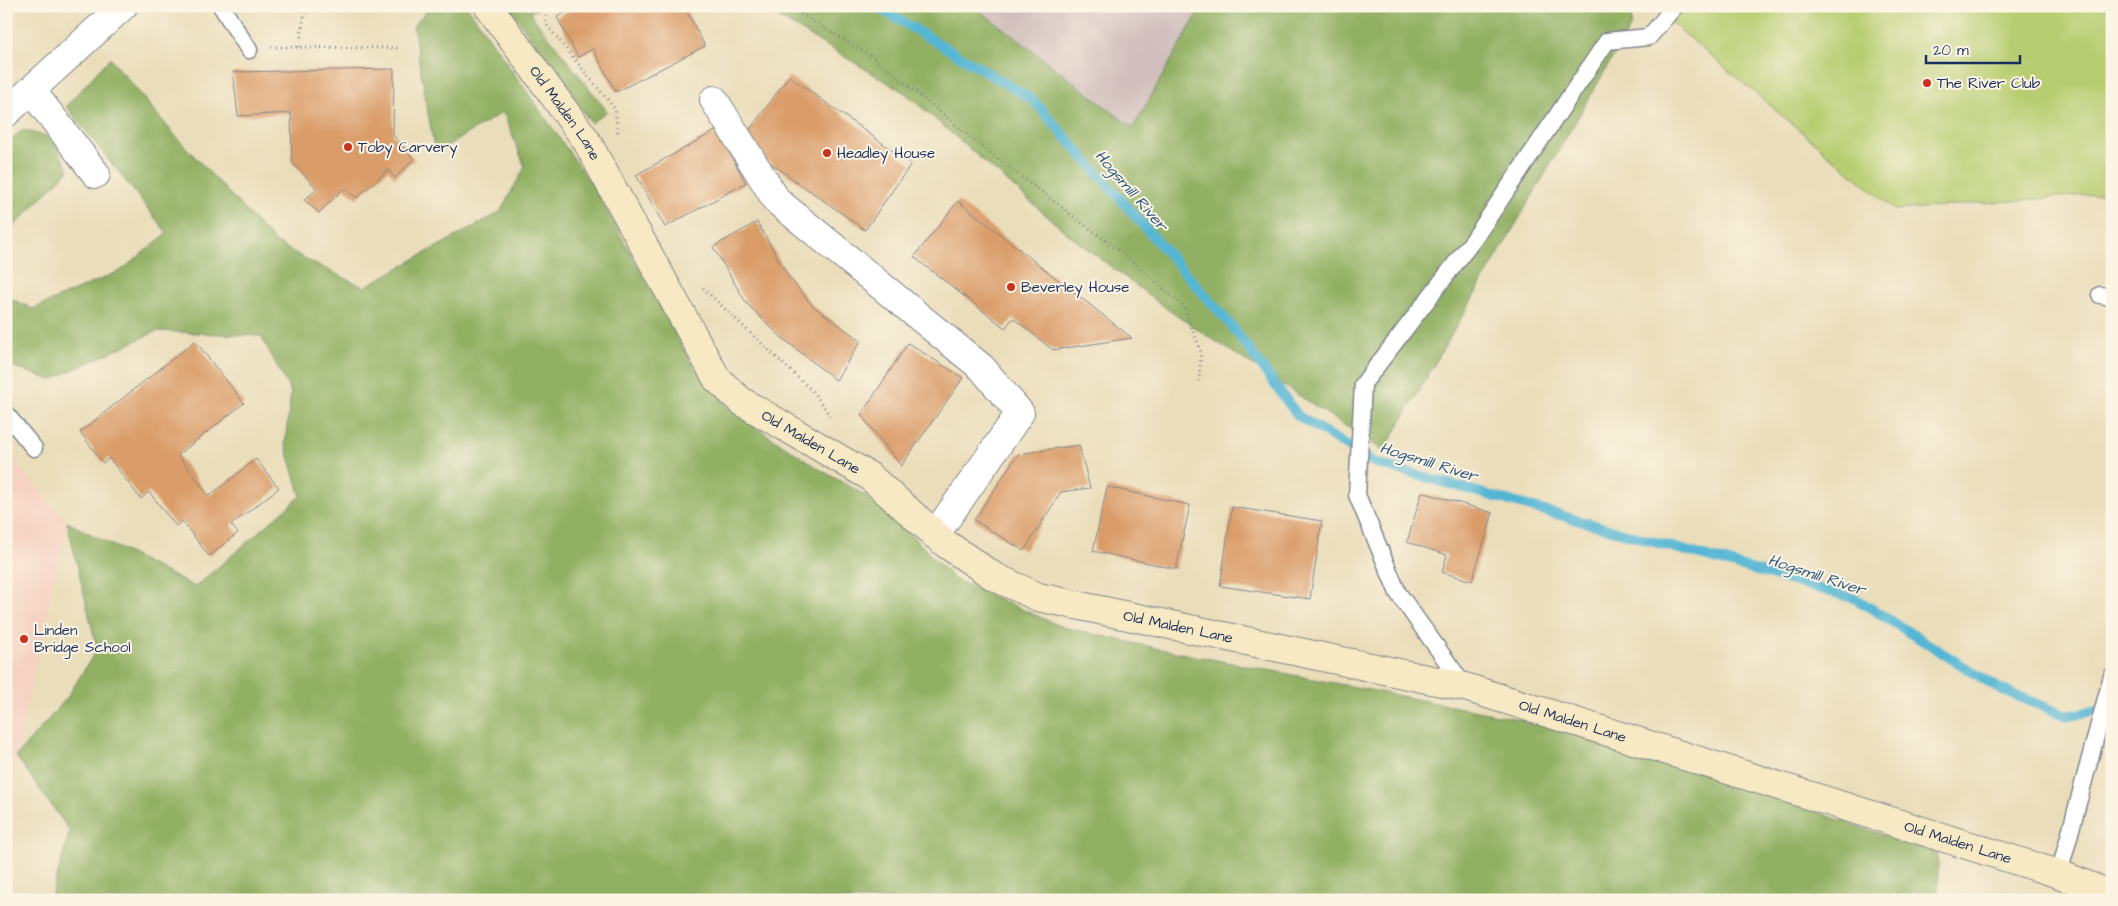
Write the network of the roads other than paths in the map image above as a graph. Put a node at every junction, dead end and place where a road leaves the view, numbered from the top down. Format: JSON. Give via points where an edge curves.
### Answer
{"nodes":[{"id":1,"x":122,"y":6,"type":"edge"},
{"id":2,"x":221,"y":6,"type":"edge"},
{"id":3,"x":488,"y":6,"type":"edge"},
{"id":4,"x":1675,"y":6,"type":"edge"},
{"id":5,"x":249,"y":50,"type":"road end"},
{"id":6,"x":31,"y":90,"type":"junction"},
{"id":7,"x":714,"y":100,"type":"dead end"},
{"id":8,"x":6,"y":112,"type":"edge"},
{"id":9,"x":96,"y":174,"type":"dead end"},
{"id":10,"x":6,"y":414,"type":"edge"},
{"id":11,"x":34,"y":448,"type":"dead end"},
{"id":12,"x":936,"y":535,"type":"junction"},
{"id":13,"x":2112,"y":676,"type":"edge"},
{"id":14,"x":1466,"y":687,"type":"junction"},
{"id":15,"x":2059,"y":874,"type":"junction"},
{"id":16,"x":2112,"y":895,"type":"edge"}],
"edges":[{"from":1,"to":6,"type":"street"},
{"from":2,"to":5,"type":"lane"},
{"from":3,"to":12,"type":"main road","name":"Old Malden Lane","via":[[586,140],[717,379],[740,401],[869,476]]},
{"from":4,"to":14,"type":"lane","via":[[1648,37],[1607,41],[1474,239],[1363,384],[1357,495],[1398,593]]},
{"from":6,"to":8,"type":"street"},
{"from":6,"to":9,"type":"street"},
{"from":7,"to":12,"type":"street","via":[[777,201],[982,368],[1020,413]]},
{"from":10,"to":11,"type":"lane"},
{"from":12,"to":14,"type":"main road","name":"Old Malden Lane","via":[[993,576],[1038,597]]},
{"from":13,"to":15,"type":"lane"},
{"from":14,"to":15,"type":"main road","name":"Old Malden Lane"},
{"from":15,"to":16,"type":"main road","name":"Old Malden Lane"}]}
